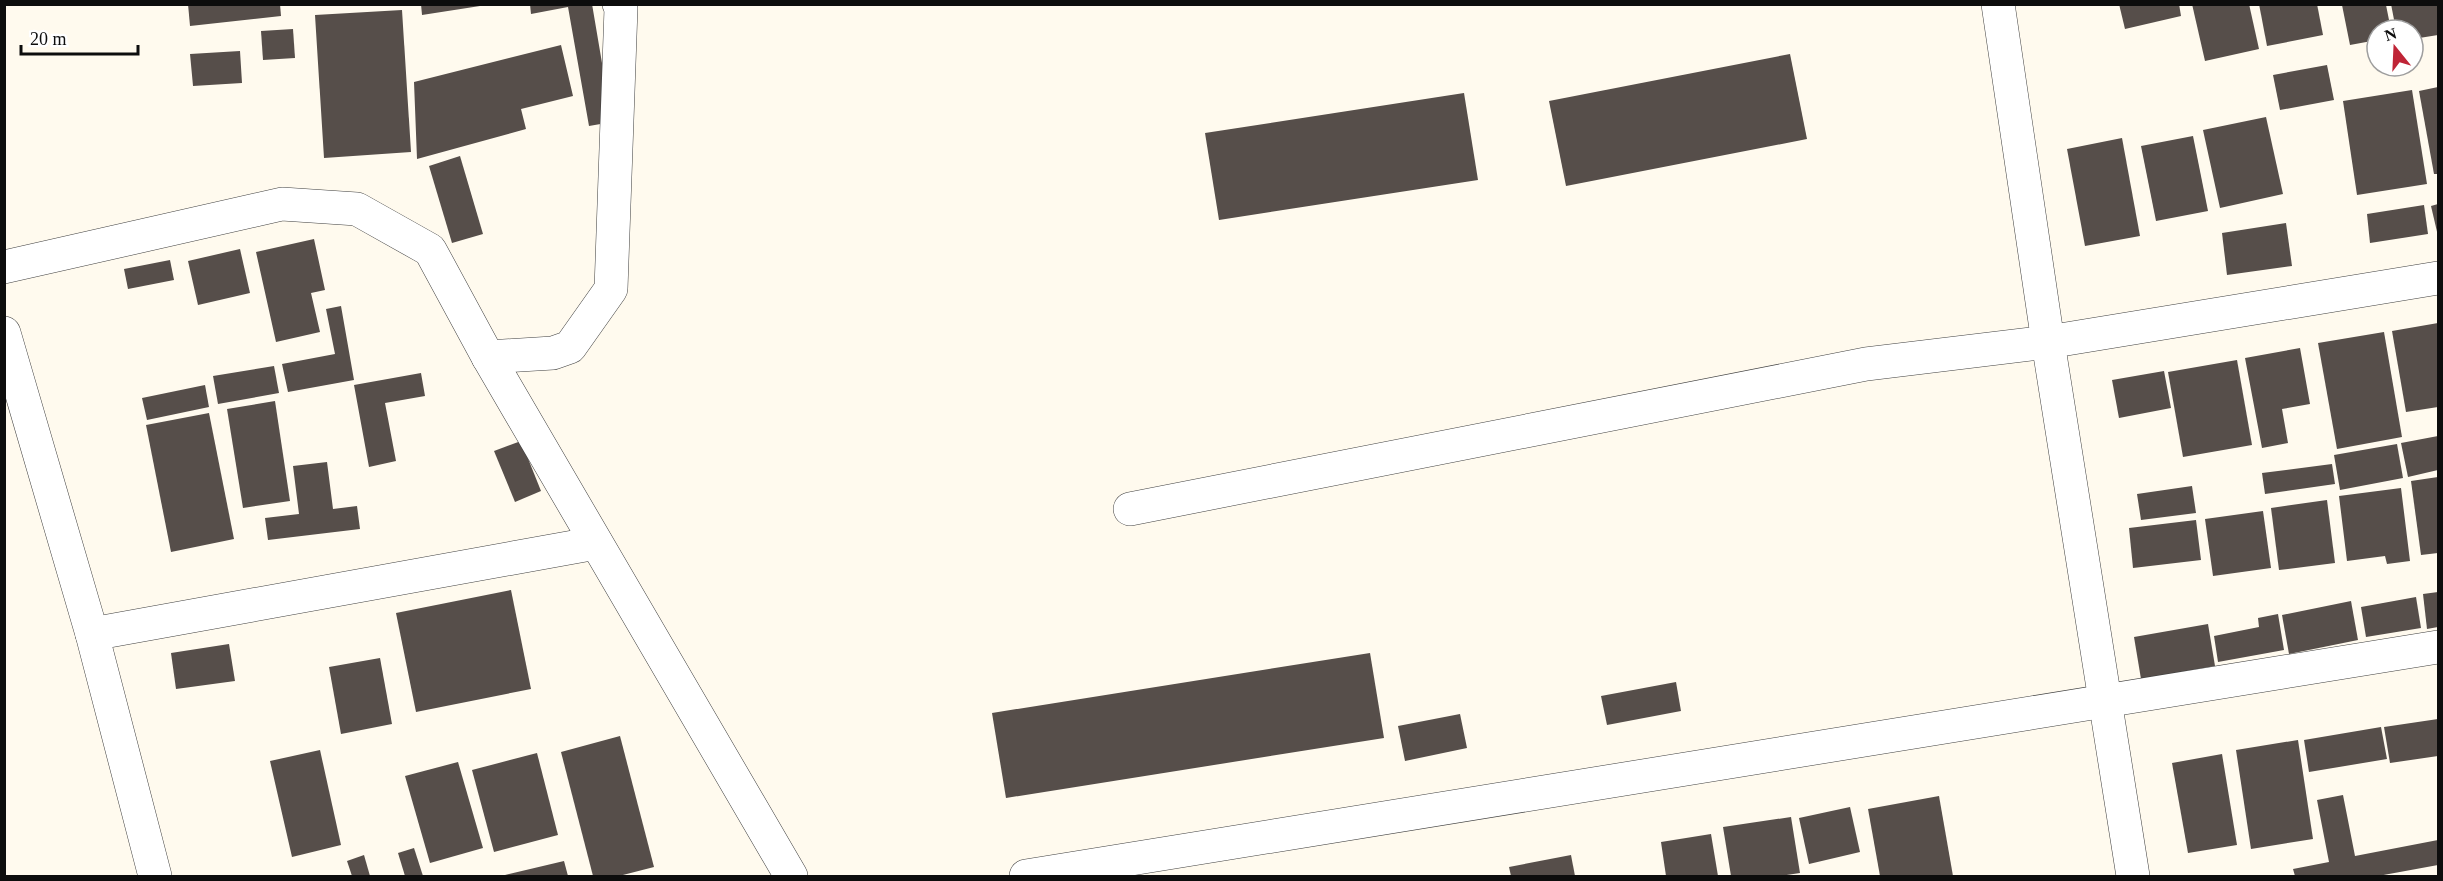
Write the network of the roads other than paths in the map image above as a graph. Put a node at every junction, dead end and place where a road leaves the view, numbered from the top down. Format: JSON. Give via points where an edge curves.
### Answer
{"nodes":[{"id":1,"x":619,"y":4,"type":"edge"},
{"id":2,"x":1998,"y":4,"type":"edge"},
{"id":3,"x":4,"y":267,"type":"edge"},
{"id":4,"x":2439,"y":278,"type":"edge"},
{"id":5,"x":4,"y":333,"type":"edge"},
{"id":6,"x":2048,"y":342,"type":"junction"},
{"id":7,"x":488,"y":357,"type":"junction"},
{"id":8,"x":1130,"y":509,"type":"dead end"},
{"id":9,"x":596,"y":543,"type":"junction"},
{"id":10,"x":92,"y":634,"type":"junction"},
{"id":11,"x":2439,"y":647,"type":"edge"},
{"id":12,"x":2105,"y":700,"type":"junction"},
{"id":13,"x":155,"y":876,"type":"edge"},
{"id":14,"x":791,"y":876,"type":"edge"},
{"id":15,"x":1026,"y":876,"type":"edge"},
{"id":16,"x":2133,"y":876,"type":"edge"}],
"edges":[{"from":1,"to":7,"type":"street","via":[[611,289],[570,347],[553,353]]},
{"from":2,"to":6,"type":"street"},
{"from":3,"to":7,"type":"street","via":[[282,204],[357,209],[430,250]]},
{"from":4,"to":6,"type":"street"},
{"from":5,"to":10,"type":"street"},
{"from":6,"to":8,"type":"street","via":[[1866,364]]},
{"from":6,"to":12,"type":"street"},
{"from":7,"to":9,"type":"street"},
{"from":9,"to":10,"type":"street"},
{"from":9,"to":14,"type":"street"},
{"from":10,"to":13,"type":"street"},
{"from":11,"to":12,"type":"street"},
{"from":12,"to":15,"type":"street"},
{"from":12,"to":16,"type":"street"}]}
